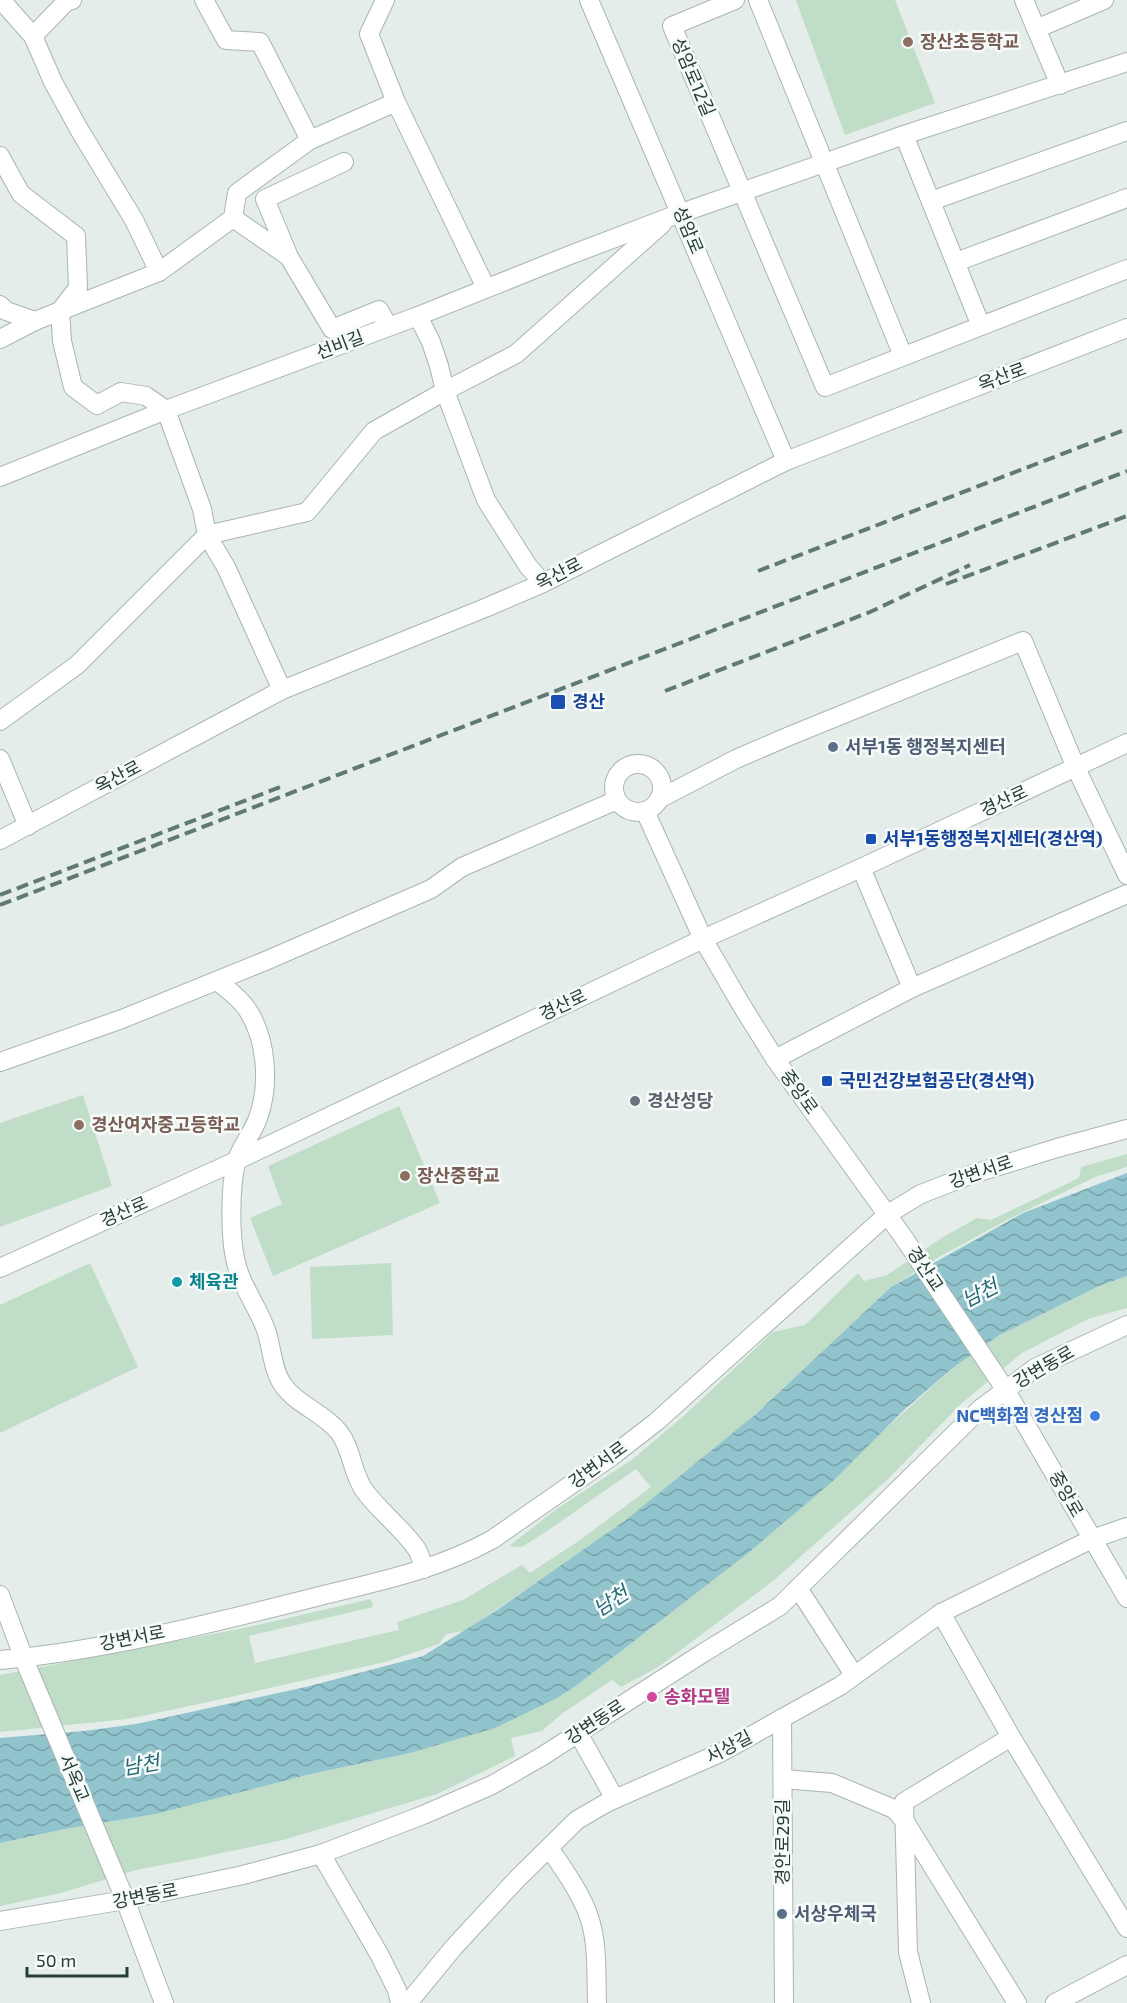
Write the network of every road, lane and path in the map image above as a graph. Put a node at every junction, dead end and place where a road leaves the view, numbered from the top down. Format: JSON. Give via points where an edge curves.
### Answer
{"nodes":[{"id":1,"x":1,"y":0,"type":"edge"},
{"id":2,"x":72,"y":0,"type":"edge"},
{"id":3,"x":204,"y":0,"type":"edge"},
{"id":4,"x":385,"y":0,"type":"edge"},
{"id":5,"x":590,"y":0,"type":"edge"},
{"id":6,"x":735,"y":0,"type":"edge"},
{"id":7,"x":758,"y":0,"type":"edge"},
{"id":8,"x":1024,"y":0,"type":"edge"},
{"id":9,"x":1104,"y":0,"type":"edge"},
{"id":10,"x":1036,"y":29,"type":"junction"},
{"id":11,"x":33,"y":36,"type":"junction"},
{"id":12,"x":1127,"y":62,"type":"edge"},
{"id":13,"x":1060,"y":85,"type":"junction"},
{"id":14,"x":396,"y":102,"type":"junction"},
{"id":15,"x":1127,"y":131,"type":"edge"},
{"id":16,"x":904,"y":135,"type":"junction"},
{"id":17,"x":310,"y":140,"type":"junction"},
{"id":18,"x":0,"y":156,"type":"edge"},
{"id":19,"x":344,"y":162,"type":"dead end"},
{"id":20,"x":824,"y":163,"type":"junction"},
{"id":21,"x":742,"y":192,"type":"junction"},
{"id":22,"x":1127,"y":198,"type":"edge"},
{"id":23,"x":931,"y":201,"type":"junction"},
{"id":24,"x":675,"y":215,"type":"junction"},
{"id":25,"x":233,"y":218,"type":"junction"},
{"id":26,"x":289,"y":257,"type":"junction"},
{"id":27,"x":956,"y":262,"type":"junction"},
{"id":28,"x":1127,"y":269,"type":"edge"},
{"id":29,"x":159,"y":272,"type":"junction"},
{"id":30,"x":486,"y":288,"type":"junction"},
{"id":31,"x":0,"y":305,"type":"edge"},
{"id":32,"x":60,"y":311,"type":"junction"},
{"id":33,"x":418,"y":316,"type":"junction"},
{"id":34,"x":35,"y":321,"type":"junction"},
{"id":35,"x":388,"y":326,"type":"junction"},
{"id":36,"x":981,"y":326,"type":"junction"},
{"id":37,"x":1127,"y":328,"type":"edge"},
{"id":38,"x":0,"y":339,"type":"edge"},
{"id":39,"x":903,"y":356,"type":"junction"},
{"id":40,"x":445,"y":391,"type":"junction"},
{"id":41,"x":166,"y":410,"type":"junction"},
{"id":42,"x":786,"y":461,"type":"junction"},
{"id":43,"x":0,"y":477,"type":"edge"},
{"id":44,"x":207,"y":535,"type":"junction"},
{"id":45,"x":543,"y":582,"type":"junction"},
{"id":46,"x":282,"y":690,"type":"junction"},
{"id":47,"x":0,"y":721,"type":"edge"},
{"id":48,"x":1127,"y":743,"type":"edge"},
{"id":49,"x":0,"y":759,"type":"edge"},
{"id":50,"x":736,"y":759,"type":"junction"},
{"id":51,"x":1076,"y":768,"type":"junction"},
{"id":52,"x":658,"y":776,"type":"junction"},
{"id":53,"x":617,"y":800,"type":"junction"},
{"id":54,"x":652,"y":805,"type":"junction"},
{"id":55,"x":28,"y":826,"type":"junction"},
{"id":56,"x":0,"y":840,"type":"edge"},
{"id":57,"x":861,"y":868,"type":"junction"},
{"id":58,"x":1127,"y":875,"type":"edge"},
{"id":59,"x":1127,"y":894,"type":"edge"},
{"id":60,"x":703,"y":939,"type":"junction"},
{"id":61,"x":217,"y":981,"type":"junction"},
{"id":62,"x":912,"y":988,"type":"junction"},
{"id":63,"x":775,"y":1059,"type":"junction"},
{"id":64,"x":0,"y":1062,"type":"edge"},
{"id":65,"x":1127,"y":1129,"type":"edge"},
{"id":66,"x":236,"y":1161,"type":"junction"},
{"id":67,"x":888,"y":1214,"type":"junction"},
{"id":68,"x":904,"y":1238,"type":"joint"},
{"id":69,"x":0,"y":1268,"type":"edge"},
{"id":70,"x":1127,"y":1325,"type":"edge"},
{"id":71,"x":1005,"y":1389,"type":"junction"},
{"id":72,"x":1127,"y":1527,"type":"edge"},
{"id":73,"x":1092,"y":1539,"type":"junction"},
{"id":74,"x":424,"y":1569,"type":"junction"},
{"id":75,"x":798,"y":1588,"type":"junction"},
{"id":76,"x":0,"y":1595,"type":"edge"},
{"id":77,"x":1127,"y":1598,"type":"edge"},
{"id":78,"x":941,"y":1613,"type":"junction"},
{"id":79,"x":0,"y":1660,"type":"edge"},
{"id":80,"x":25,"y":1661,"type":"junction"},
{"id":81,"x":854,"y":1675,"type":"junction"},
{"id":82,"x":782,"y":1718,"type":"junction"},
{"id":83,"x":578,"y":1732,"type":"junction"},
{"id":84,"x":1011,"y":1737,"type":"junction"},
{"id":85,"x":783,"y":1779,"type":"junction"},
{"id":86,"x":615,"y":1799,"type":"junction"},
{"id":87,"x":904,"y":1820,"type":"junction"},
{"id":88,"x":549,"y":1848,"type":"junction"},
{"id":89,"x":321,"y":1854,"type":"junction"},
{"id":90,"x":124,"y":1896,"type":"junction"},
{"id":91,"x":0,"y":1921,"type":"edge"},
{"id":92,"x":1127,"y":1929,"type":"edge"},
{"id":93,"x":1127,"y":1965,"type":"edge"},
{"id":94,"x":165,"y":2003,"type":"edge"},
{"id":95,"x":400,"y":2003,"type":"edge"},
{"id":96,"x":408,"y":2003,"type":"edge"},
{"id":97,"x":597,"y":2003,"type":"edge"},
{"id":98,"x":784,"y":2003,"type":"edge"},
{"id":99,"x":921,"y":2003,"type":"edge"},
{"id":100,"x":1017,"y":2003,"type":"edge"},
{"id":101,"x":1055,"y":2003,"type":"edge"}],
"edges":[{"from":1,"to":11,"type":"street"},
{"from":2,"to":11,"type":"street"},
{"from":3,"to":17,"type":"street","via":[[226,40],[260,42]]},
{"from":4,"to":14,"type":"street","via":[[369,34]]},
{"from":5,"to":24,"type":"street","name":"성암로"},
{"from":6,"to":21,"type":"street","name":"성암로12길","via":[[672,26]]},
{"from":7,"to":20,"type":"street"},
{"from":8,"to":10,"type":"street"},
{"from":9,"to":10,"type":"street"},
{"from":10,"to":13,"type":"street"},
{"from":11,"to":29,"type":"street","via":[[53,82],[134,220]]},
{"from":12,"to":13,"type":"street"},
{"from":13,"to":16,"type":"street"},
{"from":14,"to":17,"type":"street"},
{"from":14,"to":30,"type":"street"},
{"from":15,"to":23,"type":"street"},
{"from":16,"to":20,"type":"street"},
{"from":16,"to":23,"type":"street"},
{"from":17,"to":25,"type":"street","via":[[237,194]]},
{"from":18,"to":32,"type":"street","via":[[21,194],[76,237],[78,288]]},
{"from":19,"to":26,"type":"street","via":[[265,199]]},
{"from":20,"to":21,"type":"street"},
{"from":20,"to":39,"type":"street"},
{"from":21,"to":24,"type":"street"},
{"from":21,"to":39,"type":"street","name":"성암로12길","via":[[825,387]]},
{"from":22,"to":27,"type":"street"},
{"from":23,"to":27,"type":"street"},
{"from":24,"to":30,"type":"street","name":"선비길"},
{"from":24,"to":40,"type":"street","via":[[516,354]]},
{"from":24,"to":42,"type":"street","name":"성암로"},
{"from":25,"to":26,"type":"street"},
{"from":25,"to":29,"type":"street"},
{"from":26,"to":35,"type":"street","via":[[332,329],[379,309]]},
{"from":27,"to":36,"type":"street"},
{"from":28,"to":36,"type":"street"},
{"from":29,"to":32,"type":"street"},
{"from":30,"to":33,"type":"street","name":"선비길"},
{"from":31,"to":34,"type":"street"},
{"from":32,"to":34,"type":"street"},
{"from":32,"to":41,"type":"street","via":[[62,341],[73,387],[97,405],[121,392],[146,396]]},
{"from":33,"to":35,"type":"street","name":"선비길"},
{"from":33,"to":40,"type":"street"},
{"from":34,"to":38,"type":"street"},
{"from":35,"to":41,"type":"street","name":"선비길"},
{"from":36,"to":39,"type":"street"},
{"from":37,"to":42,"type":"street","name":"옥산로"},
{"from":40,"to":44,"type":"street","via":[[374,431],[307,512]]},
{"from":40,"to":45,"type":"street","via":[[486,500],[528,566]]},
{"from":41,"to":43,"type":"street","name":"선비길"},
{"from":41,"to":44,"type":"street","via":[[202,509]]},
{"from":42,"to":45,"type":"street","name":"옥산로"},
{"from":44,"to":46,"type":"street"},
{"from":44,"to":47,"type":"street","via":[[76,665]]},
{"from":45,"to":46,"type":"street","name":"옥산로"},
{"from":46,"to":55,"type":"street","name":"옥산로"},
{"from":48,"to":51,"type":"street","name":"경산로"},
{"from":49,"to":55,"type":"street"},
{"from":50,"to":51,"type":"street","via":[[1023,641]]},
{"from":50,"to":52,"type":"street","via":[[697,772]]},
{"from":50,"to":54,"type":"street"},
{"from":51,"to":57,"type":"street","name":"경산로"},
{"from":51,"to":58,"type":"street"},
{"from":52,"to":53,"type":"street","via":[[650,767],[627,766],[616,777]]},
{"from":52,"to":54,"type":"street","via":[[662,787]]},
{"from":53,"to":54,"type":"street","via":[[629,810]]},
{"from":53,"to":61,"type":"street","via":[[462,867],[432,889]]},
{"from":54,"to":60,"type":"street","name":"중앙로"},
{"from":55,"to":56,"type":"street","name":"옥산로"},
{"from":57,"to":60,"type":"street","name":"경산로"},
{"from":57,"to":62,"type":"street"},
{"from":59,"to":62,"type":"street"},
{"from":60,"to":63,"type":"street","name":"중앙로"},
{"from":60,"to":66,"type":"street","name":"경산로"},
{"from":61,"to":64,"type":"street"},
{"from":61,"to":66,"type":"street","via":[[247,1009],[265,1064],[266,1083],[258,1117]]},
{"from":62,"to":63,"type":"street"},
{"from":63,"to":67,"type":"street","name":"중앙로"},
{"from":65,"to":67,"type":"street","name":"강변서로","via":[[970,1175],[921,1194]]},
{"from":66,"to":69,"type":"street","name":"경산로"},
{"from":66,"to":74,"type":"street","via":[[234,1257],[266,1331],[280,1380],[292,1395],[338,1431],[357,1478],[417,1550]]},
{"from":67,"to":68,"type":"street","name":"중앙로"},
{"from":67,"to":74,"type":"street","name":"강변서로","via":[[648,1429],[493,1539]]},
{"from":68,"to":71,"type":"street","name":"경산교"},
{"from":70,"to":71,"type":"street","name":"강변동로","via":[[1035,1368]]},
{"from":71,"to":73,"type":"street","name":"중앙로"},
{"from":71,"to":75,"type":"street","name":"강변동로","via":[[971,1416]]},
{"from":72,"to":73,"type":"street","name":"서상길"},
{"from":73,"to":77,"type":"street","name":"중앙로"},
{"from":73,"to":78,"type":"street","name":"서상길"},
{"from":74,"to":80,"type":"street","name":"강변서로","via":[[249,1614]]},
{"from":75,"to":81,"type":"street"},
{"from":75,"to":83,"type":"street","name":"강변동로","via":[[780,1606]]},
{"from":76,"to":80,"type":"street","name":"서옥교"},
{"from":78,"to":81,"type":"street","name":"서상길"},
{"from":78,"to":84,"type":"street"},
{"from":79,"to":80,"type":"street","name":"강변서로"},
{"from":80,"to":90,"type":"street","name":"서옥교"},
{"from":81,"to":82,"type":"street","name":"서상길"},
{"from":82,"to":85,"type":"street","name":"경안로29길"},
{"from":82,"to":86,"type":"street","name":"서상길","via":[[720,1754]]},
{"from":83,"to":86,"type":"street"},
{"from":83,"to":89,"type":"street","name":"강변동로","via":[[492,1785]]},
{"from":84,"to":87,"type":"street","via":[[904,1802]]},
{"from":84,"to":92,"type":"street"},
{"from":85,"to":87,"type":"street","via":[[832,1783],[894,1809]]},
{"from":85,"to":98,"type":"street","name":"경안로29길"},
{"from":86,"to":88,"type":"street","name":"서상길","via":[[577,1820]]},
{"from":87,"to":99,"type":"street","via":[[908,1952]]},
{"from":87,"to":100,"type":"street"},
{"from":88,"to":96,"type":"street","name":"서상길","via":[[493,1904]]},
{"from":88,"to":97,"type":"street","via":[[590,1919]]},
{"from":89,"to":90,"type":"street","name":"강변동로","via":[[243,1875]]},
{"from":89,"to":95,"type":"street","via":[[379,1954],[398,1990]]},
{"from":90,"to":91,"type":"street","name":"강변동로"},
{"from":90,"to":94,"type":"street","name":"서옥교"},
{"from":93,"to":101,"type":"street"}]}
